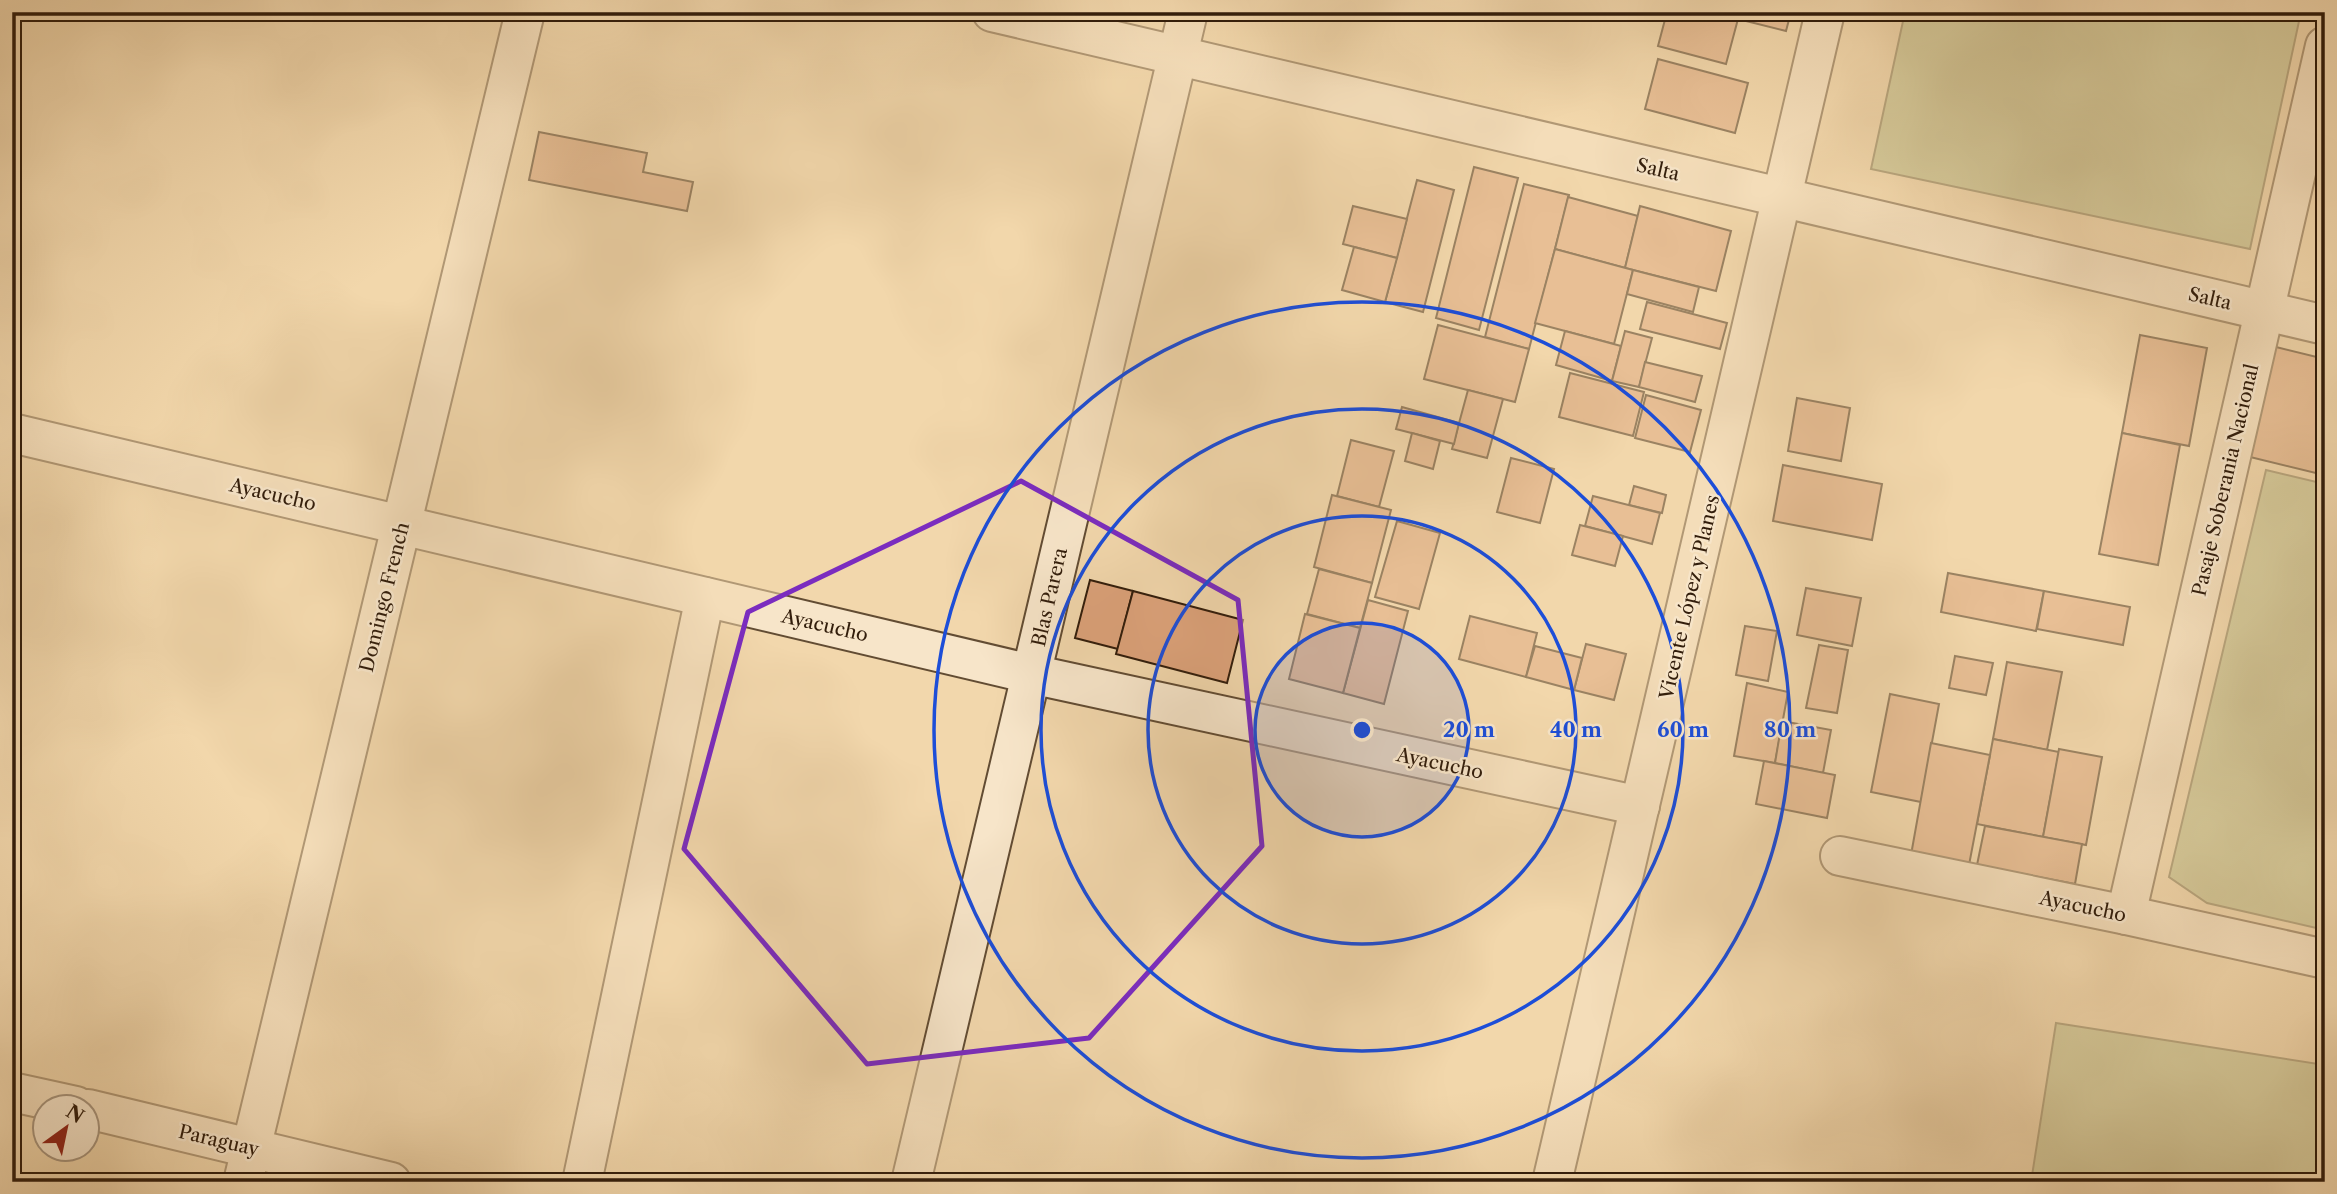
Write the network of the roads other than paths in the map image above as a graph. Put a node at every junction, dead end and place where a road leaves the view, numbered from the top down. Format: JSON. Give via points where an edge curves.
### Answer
{"nodes":[{"id":1,"x":525,"y":12,"type":"edge"},
{"id":2,"x":992,"y":12,"type":"edge"},
{"id":3,"x":1188,"y":12,"type":"edge"},
{"id":4,"x":1825,"y":12,"type":"edge"},
{"id":5,"x":2325,"y":46,"type":"edge"},
{"id":6,"x":1177,"y":56,"type":"junction"},
{"id":7,"x":1782,"y":198,"type":"junction"},
{"id":8,"x":2264,"y":311,"type":"junction"},
{"id":9,"x":2325,"y":325,"type":"edge"},
{"id":10,"x":12,"y":433,"type":"edge"},
{"id":11,"x":401,"y":524,"type":"junction"},
{"id":12,"x":705,"y":597,"type":"junction"},
{"id":13,"x":1031,"y":674,"type":"junction"},
{"id":14,"x":1640,"y":806,"type":"junction"},
{"id":15,"x":1840,"y":856,"type":"dead end"},
{"id":16,"x":2126,"y":915,"type":"junction"},
{"id":17,"x":2325,"y":959,"type":"edge"},
{"id":18,"x":12,"y":1092,"type":"edge"},
{"id":19,"x":32,"y":1097,"type":"edge"},
{"id":20,"x":102,"y":1114,"type":"edge"},
{"id":21,"x":247,"y":1165,"type":"edge"},
{"id":22,"x":391,"y":1182,"type":"edge"},
{"id":23,"x":582,"y":1182,"type":"edge"},
{"id":24,"x":911,"y":1182,"type":"edge"},
{"id":25,"x":1552,"y":1182,"type":"edge"}],
"edges":[{"from":1,"to":11,"type":"street","name":"Domingo French"},
{"from":2,"to":6,"type":"street","name":"Salta"},
{"from":3,"to":6,"type":"street","name":"Blas Parera"},
{"from":4,"to":7,"type":"street","name":"Vicente López y Planes"},
{"from":5,"to":8,"type":"street","name":"Pasaje Soberania Nacional"},
{"from":6,"to":7,"type":"street","name":"Salta"},
{"from":6,"to":13,"type":"street","name":"Blas Parera"},
{"from":7,"to":8,"type":"street","name":"Salta"},
{"from":7,"to":14,"type":"street","name":"Vicente López y Planes"},
{"from":8,"to":9,"type":"street","name":"Salta"},
{"from":8,"to":16,"type":"street","name":"Pasaje Soberania Nacional"},
{"from":10,"to":11,"type":"street","name":"Ayacucho"},
{"from":11,"to":12,"type":"street","name":"Ayacucho"},
{"from":11,"to":21,"type":"street","name":"Domingo French"},
{"from":12,"to":13,"type":"street","name":"Ayacucho"},
{"from":12,"to":23,"type":"street"},
{"from":13,"to":14,"type":"street","name":"Ayacucho"},
{"from":13,"to":24,"type":"street","name":"Blas Parera"},
{"from":14,"to":25,"type":"street","name":"Vicente López y Planes"},
{"from":15,"to":16,"type":"street","name":"Ayacucho"},
{"from":16,"to":17,"type":"street","name":"Ayacucho"},
{"from":18,"to":19,"type":"street"},
{"from":20,"to":21,"type":"street","name":"Paraguay"},
{"from":21,"to":22,"type":"street","name":"Paraguay"}]}
